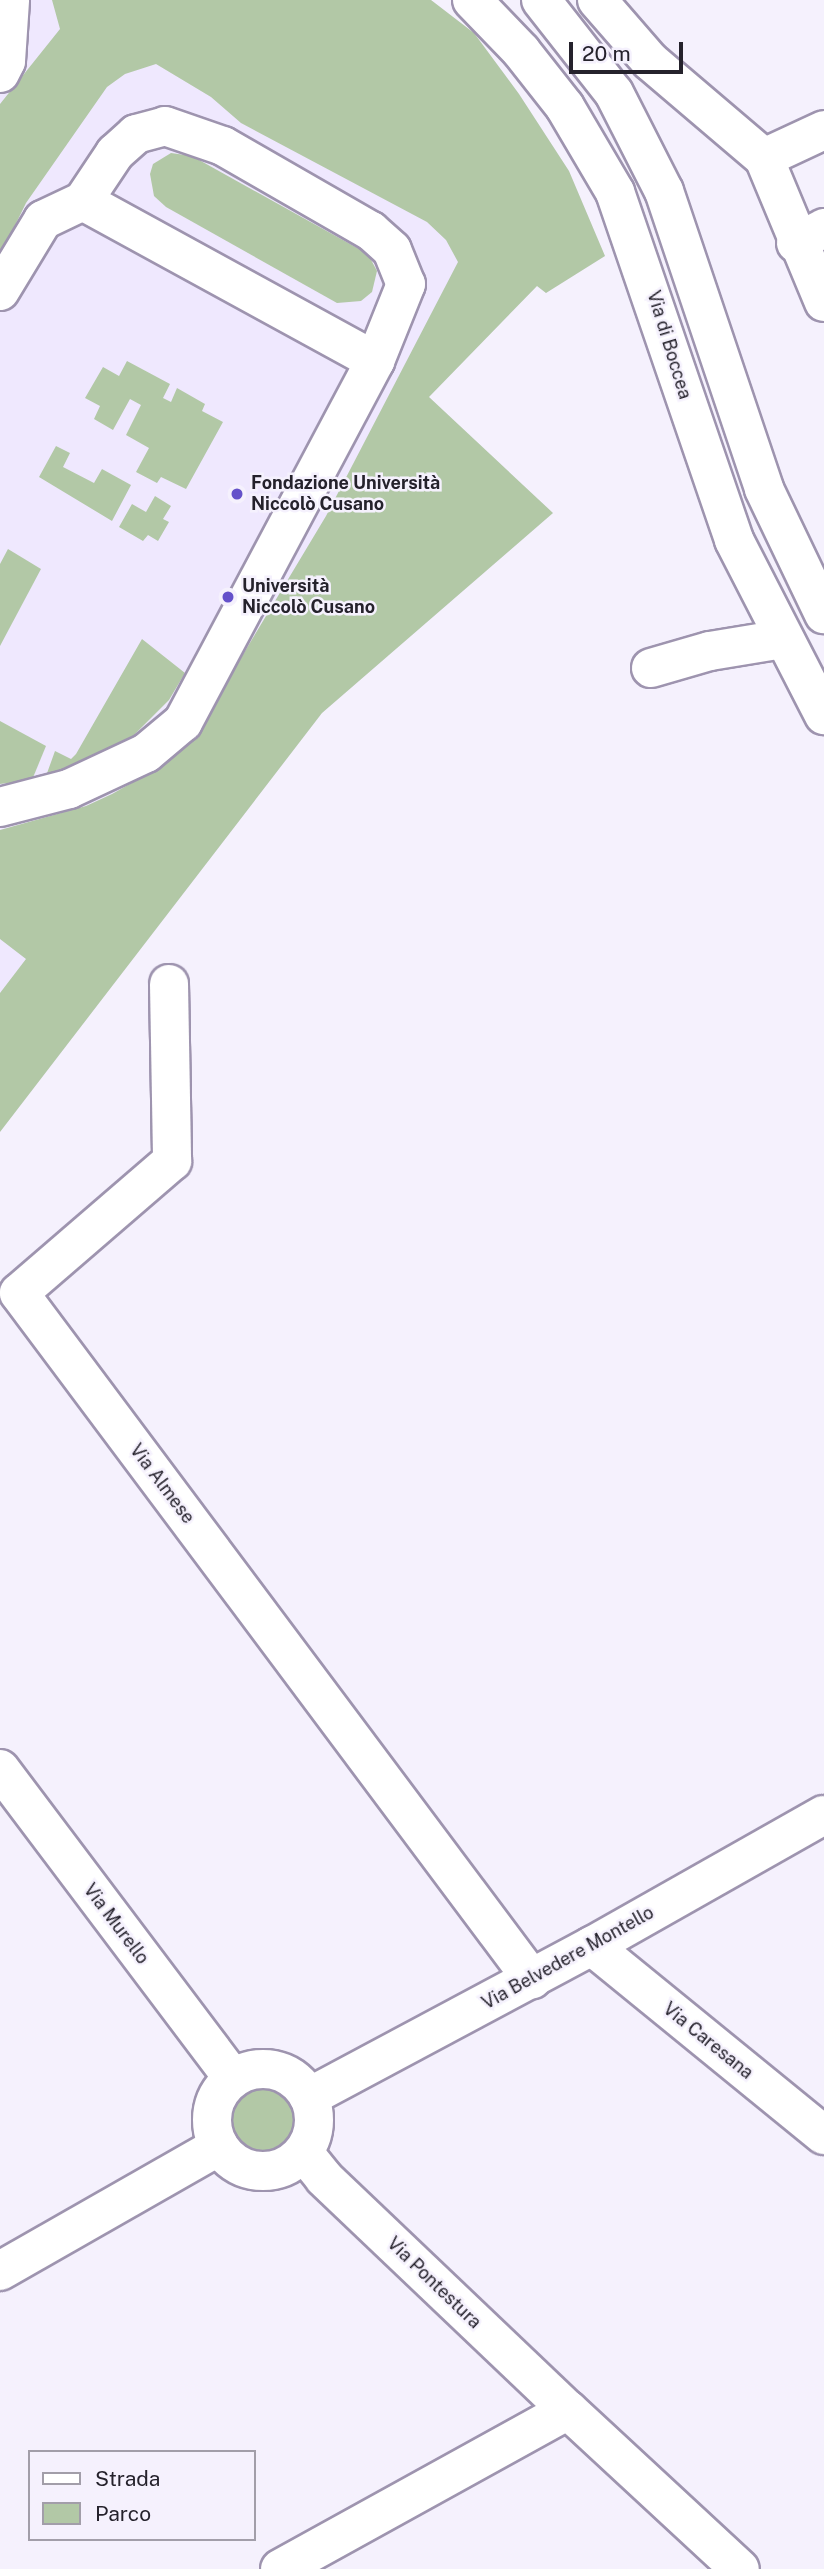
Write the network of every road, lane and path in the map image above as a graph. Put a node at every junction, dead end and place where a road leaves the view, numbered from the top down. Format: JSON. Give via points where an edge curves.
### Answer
{"nodes":[{"id":1,"x":10,"y":0,"type":"edge"},
{"id":2,"x":472,"y":0,"type":"edge"},
{"id":3,"x":541,"y":0,"type":"edge"},
{"id":4,"x":597,"y":0,"type":"edge"},
{"id":5,"x":0,"y":73,"type":"edge"},
{"id":6,"x":824,"y":130,"type":"edge"},
{"id":7,"x":764,"y":158,"type":"junction"},
{"id":8,"x":83,"y":201,"type":"junction"},
{"id":9,"x":810,"y":236,"type":"edge"},
{"id":10,"x":0,"y":291,"type":"edge"},
{"id":11,"x":824,"y":302,"type":"edge"},
{"id":12,"x":375,"y":360,"type":"junction"},
{"id":13,"x":824,"y":614,"type":"edge"},
{"id":14,"x":783,"y":639,"type":"junction"},
{"id":15,"x":651,"y":668,"type":"dead end"},
{"id":16,"x":824,"y":715,"type":"edge"},
{"id":17,"x":0,"y":807,"type":"edge"},
{"id":18,"x":169,"y":984,"type":"dead end"},
{"id":19,"x":9,"y":1281,"type":"edge"},
{"id":20,"x":0,"y":1769,"type":"edge"},
{"id":21,"x":824,"y":1815,"type":"edge"},
{"id":22,"x":592,"y":1946,"type":"junction"},
{"id":23,"x":532,"y":1979,"type":"junction"},
{"id":24,"x":233,"y":2078,"type":"junction"},
{"id":25,"x":309,"y":2097,"type":"junction"},
{"id":26,"x":824,"y":2135,"type":"edge"},
{"id":27,"x":219,"y":2146,"type":"junction"},
{"id":28,"x":304,"y":2153,"type":"junction"},
{"id":29,"x":0,"y":2271,"type":"edge"},
{"id":30,"x":568,"y":2410,"type":"junction"},
{"id":31,"x":280,"y":2569,"type":"edge"},
{"id":32,"x":740,"y":2569,"type":"edge"}],
"edges":[{"from":1,"to":5,"type":"street","via":[[6,61]]},
{"from":2,"to":14,"type":"street","name":"Via di Boccea","via":[[558,97],[615,192],[723,512]]},
{"from":3,"to":13,"type":"street","via":[[614,93],[664,191],[764,489]]},
{"from":4,"to":7,"type":"street","via":[[650,61]]},
{"from":6,"to":7,"type":"street"},
{"from":7,"to":9,"type":"street"},
{"from":8,"to":10,"type":"street","via":[[43,220]]},
{"from":8,"to":12,"type":"street"},
{"from":8,"to":12,"type":"street","via":[[115,153],[136,134],[165,126],[223,146],[371,232],[392,250],[405,284]]},
{"from":9,"to":11,"type":"street"},
{"from":12,"to":17,"type":"street","via":[[183,722],[146,753],[69,789]]},
{"from":14,"to":15,"type":"street","via":[[710,651]]},
{"from":14,"to":16,"type":"street","name":"Via di Boccea"},
{"from":18,"to":19,"type":"street","name":"Via Almese","via":[[172,1161]]},
{"from":19,"to":23,"type":"street","name":"Via Almese"},
{"from":20,"to":24,"type":"street","name":"Via Murello"},
{"from":21,"to":22,"type":"street","name":"Via Belvedere Montello"},
{"from":22,"to":23,"type":"street","name":"Via Belvedere Montello"},
{"from":22,"to":26,"type":"street","name":"Via Caresana"},
{"from":23,"to":25,"type":"street","name":"Via Belvedere Montello"},
{"from":24,"to":25,"type":"street","via":[[267,2069],[284,2073]]},
{"from":24,"to":27,"type":"street","via":[[215,2102],[212,2117]]},
{"from":25,"to":28,"type":"street","via":[[315,2125]]},
{"from":27,"to":28,"type":"street","via":[[229,2159],[259,2172],[276,2170]]},
{"from":27,"to":29,"type":"street"},
{"from":28,"to":30,"type":"street","name":"Via Pontestura","via":[[324,2178]]},
{"from":30,"to":31,"type":"street"},
{"from":30,"to":32,"type":"street","name":"Via Pontestura"}]}
